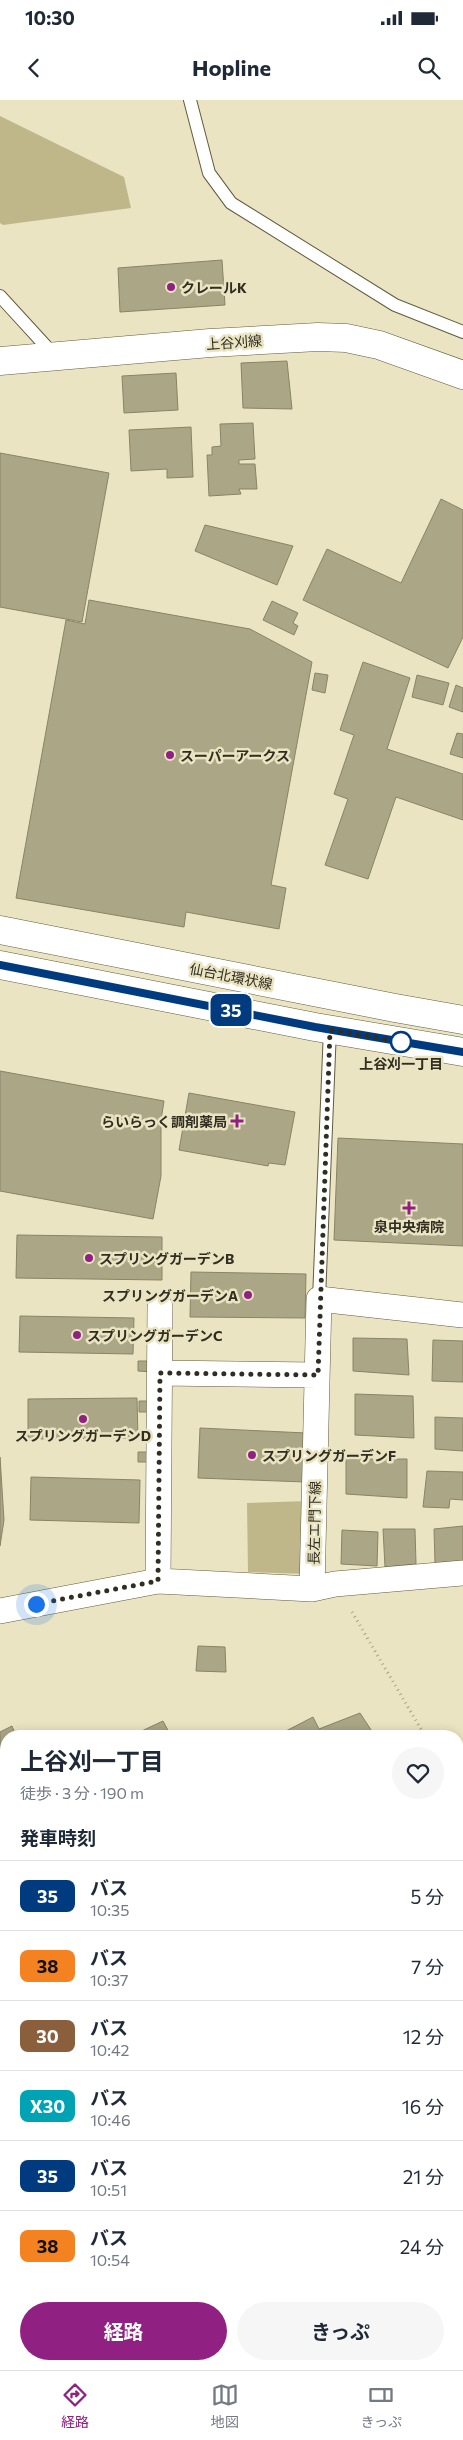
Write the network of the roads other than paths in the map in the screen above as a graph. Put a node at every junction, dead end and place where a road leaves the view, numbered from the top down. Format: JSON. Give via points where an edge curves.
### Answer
{"nodes":[{"id":1,"x":190,"y":100,"type":"edge"},
{"id":2,"x":0,"y":296,"type":"edge"},
{"id":3,"x":463,"y":332,"type":"edge"},
{"id":4,"x":55,"y":356,"type":"junction"},
{"id":5,"x":0,"y":361,"type":"edge"},
{"id":6,"x":463,"y":375,"type":"edge"},
{"id":7,"x":0,"y":930,"type":"edge"},
{"id":8,"x":0,"y":965,"type":"edge"},
{"id":9,"x":463,"y":1020,"type":"edge"},
{"id":10,"x":330,"y":1030,"type":"junction"},
{"id":11,"x":463,"y":1052,"type":"edge"},
{"id":12,"x":319,"y":1299,"type":"junction"},
{"id":13,"x":160,"y":1307,"type":"dead end"},
{"id":14,"x":463,"y":1315,"type":"edge"},
{"id":15,"x":160,"y":1373,"type":"junction"},
{"id":16,"x":318,"y":1375,"type":"junction"},
{"id":17,"x":463,"y":1573,"type":"edge"},
{"id":18,"x":158,"y":1581,"type":"junction"},
{"id":19,"x":324,"y":1587,"type":"junction"},
{"id":20,"x":0,"y":1611,"type":"edge"}],
"edges":[{"from":1,"to":3,"type":"lane","via":[[209,173],[231,203],[395,305]]},
{"from":2,"to":4,"type":"lane"},
{"from":4,"to":5,"type":"main road","name":"上谷刈線"},
{"from":4,"to":6,"type":"main road","name":"上谷刈線","via":[[287,338],[346,338],[410,354]]},
{"from":7,"to":9,"type":"main road","name":"仙台北環状線"},
{"from":8,"to":10,"type":"main road"},
{"from":10,"to":11,"type":"main road"},
{"from":10,"to":12,"type":"lane"},
{"from":12,"to":14,"type":"street"},
{"from":12,"to":16,"type":"street","name":"長左エ門下線"},
{"from":13,"to":15,"type":"street"},
{"from":15,"to":16,"type":"street"},
{"from":15,"to":18,"type":"street"},
{"from":16,"to":19,"type":"street","name":"長左エ門下線"},
{"from":17,"to":19,"type":"street"},
{"from":18,"to":19,"type":"street"},
{"from":18,"to":20,"type":"street"}]}
